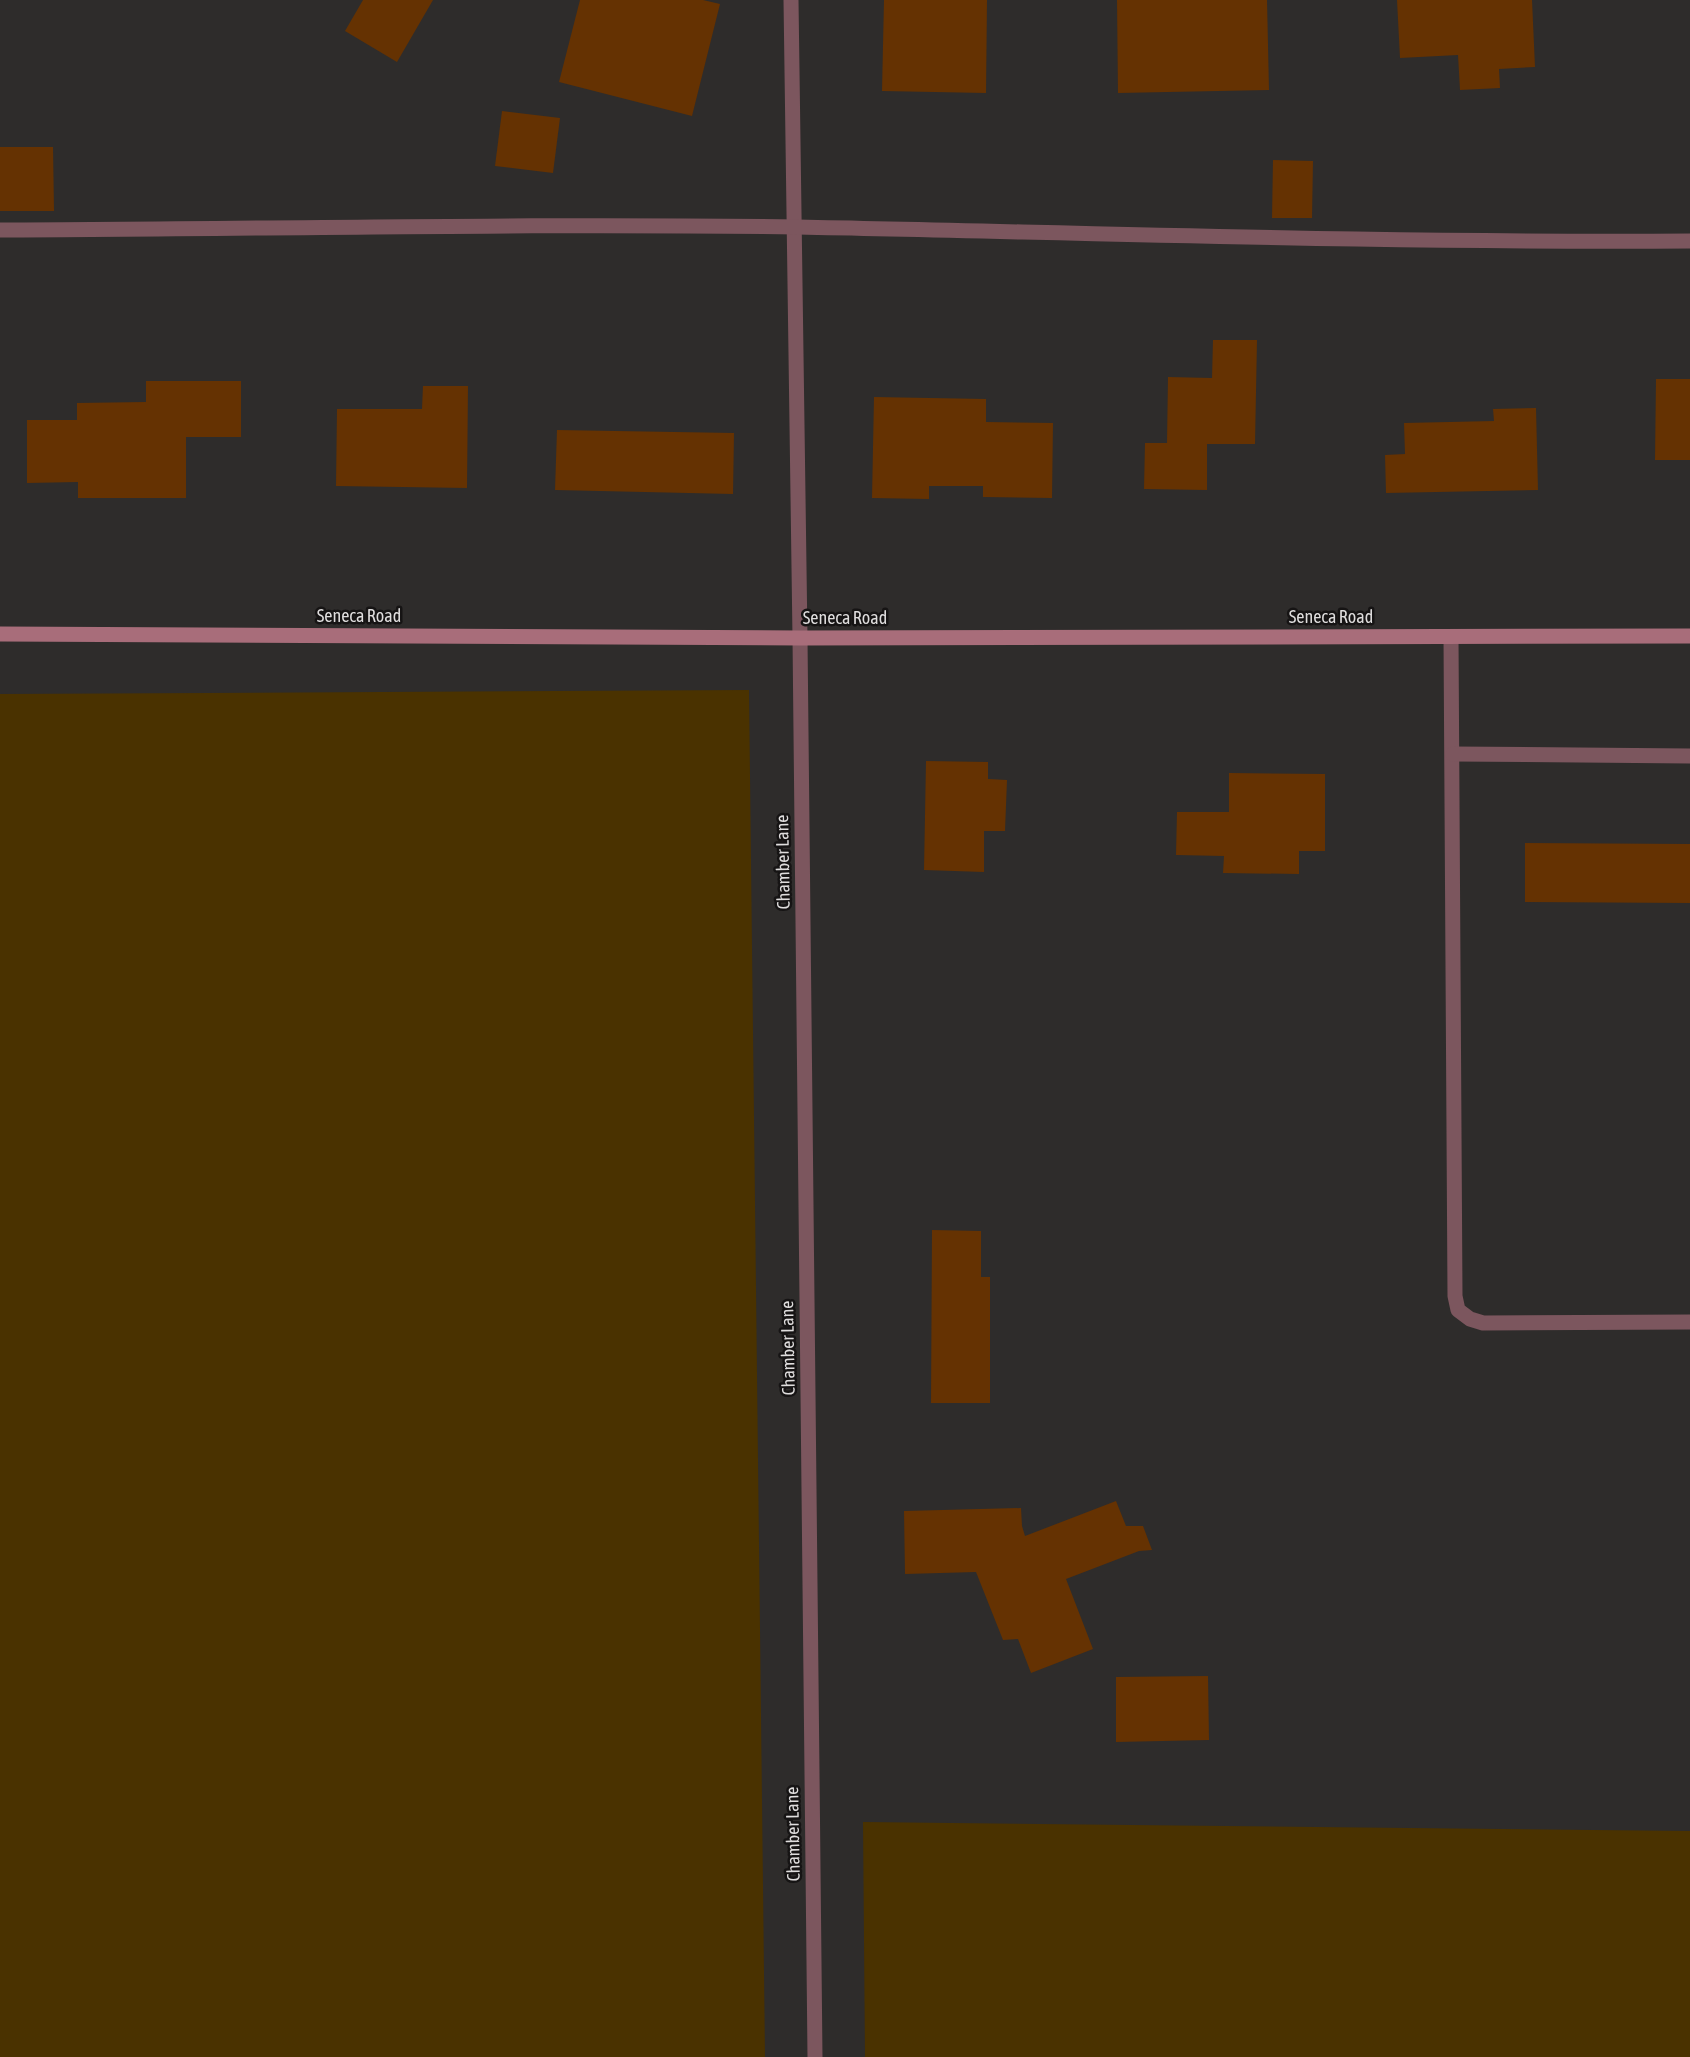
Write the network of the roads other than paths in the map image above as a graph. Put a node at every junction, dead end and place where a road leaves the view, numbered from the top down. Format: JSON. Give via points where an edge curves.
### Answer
{"nodes":[{"id":1,"x":791,"y":0,"type":"edge"},
{"id":2,"x":796,"y":227,"type":"junction"},
{"id":3,"x":0,"y":230,"type":"edge"},
{"id":4,"x":1690,"y":241,"type":"edge"},
{"id":5,"x":0,"y":634,"type":"edge"},
{"id":6,"x":1690,"y":636,"type":"edge"},
{"id":7,"x":1451,"y":637,"type":"junction"},
{"id":8,"x":800,"y":638,"type":"junction"},
{"id":9,"x":1453,"y":754,"type":"junction"},
{"id":10,"x":1690,"y":756,"type":"edge"},
{"id":11,"x":1690,"y":1322,"type":"edge"},
{"id":12,"x":815,"y":2057,"type":"edge"}],
"edges":[{"from":1,"to":2,"type":"street","name":"Chamber Lane"},
{"from":2,"to":3,"type":"street"},
{"from":2,"to":4,"type":"street","via":[[1329,239]]},
{"from":2,"to":8,"type":"street","name":"Chamber Lane"},
{"from":5,"to":8,"type":"street","name":"Seneca Road"},
{"from":6,"to":7,"type":"street","name":"Seneca Road"},
{"from":7,"to":8,"type":"street","name":"Seneca Road"},
{"from":7,"to":9,"type":"street"},
{"from":8,"to":12,"type":"street","name":"Chamber Lane"},
{"from":9,"to":10,"type":"street"},
{"from":9,"to":11,"type":"street","via":[[1458,1310],[1483,1323]]}]}
